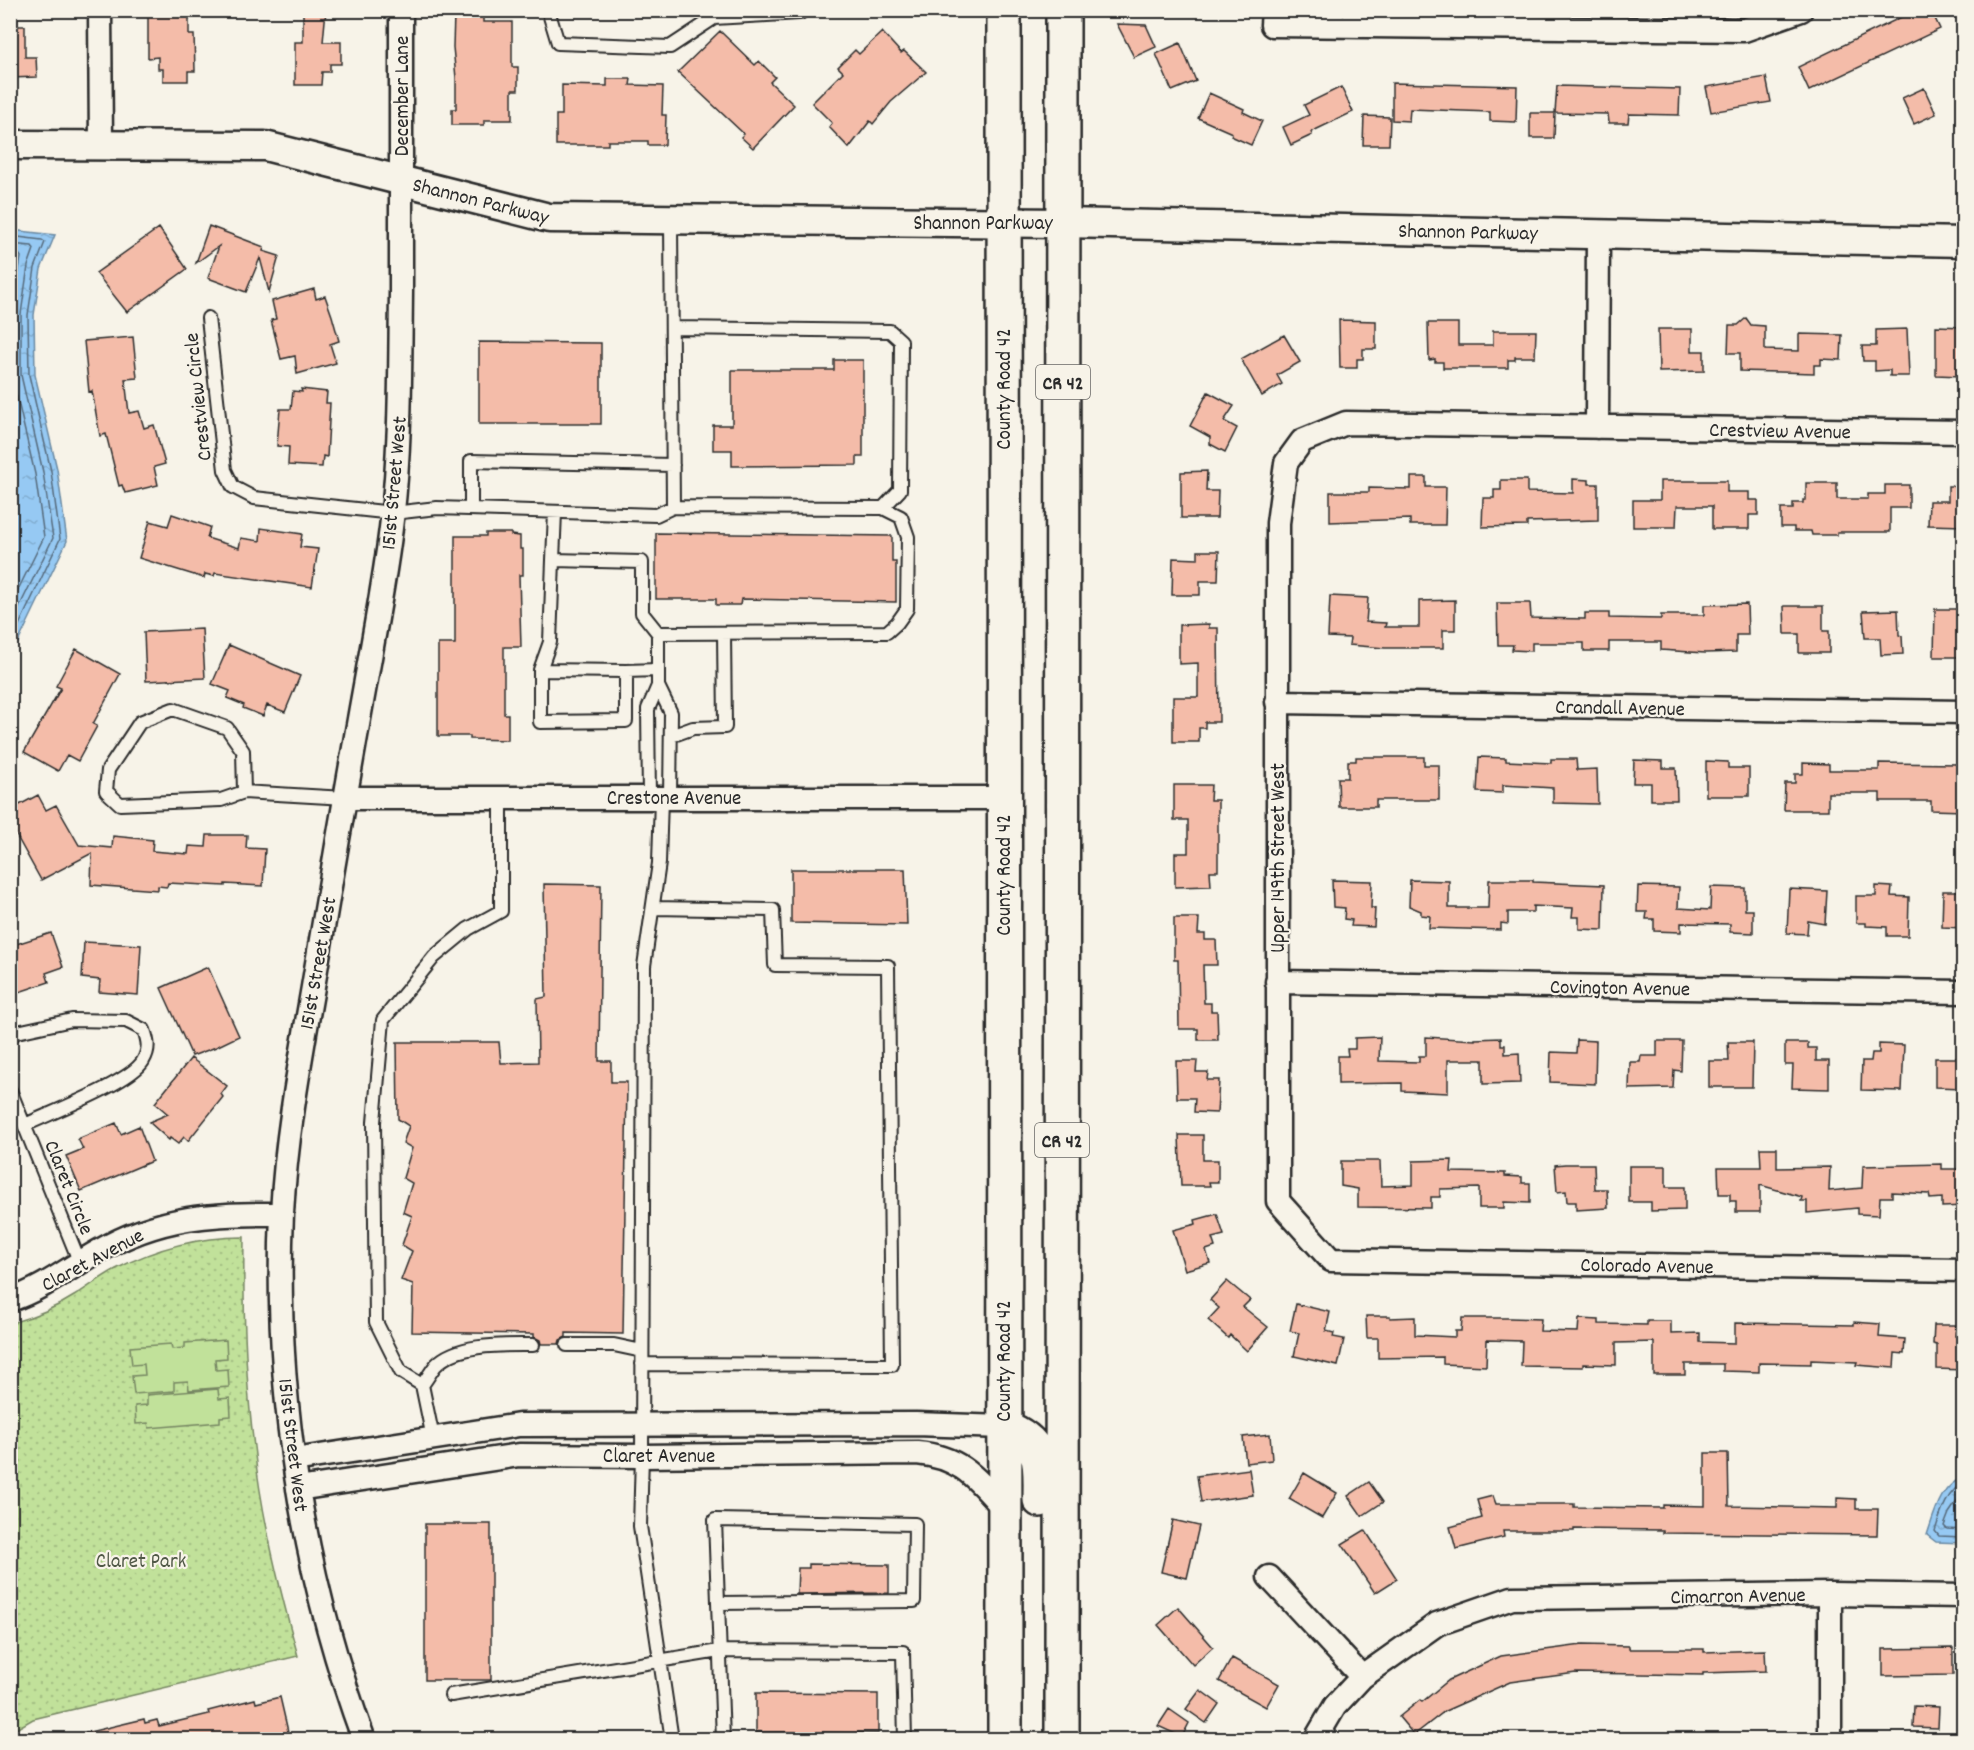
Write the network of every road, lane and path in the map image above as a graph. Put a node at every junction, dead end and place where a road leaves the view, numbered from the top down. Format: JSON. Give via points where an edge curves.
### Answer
{"nodes":[{"id":1,"x":100,"y":10,"type":"edge"},
{"id":2,"x":401,"y":10,"type":"edge"},
{"id":3,"x":548,"y":10,"type":"edge"},
{"id":4,"x":802,"y":10,"type":"edge"},
{"id":5,"x":1004,"y":10,"type":"edge"},
{"id":6,"x":1063,"y":10,"type":"edge"},
{"id":7,"x":1801,"y":10,"type":"edge"},
{"id":8,"x":1273,"y":18,"type":"edge"},
{"id":9,"x":10,"y":145,"type":"edge"},
{"id":10,"x":101,"y":145,"type":"junction"},
{"id":11,"x":401,"y":181,"type":"junction"},
{"id":12,"x":671,"y":220,"type":"junction"},
{"id":13,"x":1003,"y":222,"type":"junction"},
{"id":14,"x":1063,"y":223,"type":"junction"},
{"id":15,"x":1598,"y":234,"type":"junction"},
{"id":16,"x":1964,"y":242,"type":"edge"},
{"id":17,"x":208,"y":318,"type":"dead end"},
{"id":18,"x":673,"y":328,"type":"junction"},
{"id":19,"x":1597,"y":427,"type":"junction"},
{"id":20,"x":1964,"y":432,"type":"edge"},
{"id":21,"x":1302,"y":441,"type":"joint"},
{"id":22,"x":673,"y":465,"type":"junction"},
{"id":23,"x":673,"y":507,"type":"junction"},
{"id":24,"x":883,"y":508,"type":"junction"},
{"id":25,"x":471,"y":509,"type":"junction"},
{"id":26,"x":555,"y":512,"type":"junction"},
{"id":27,"x":393,"y":513,"type":"junction"},
{"id":28,"x":553,"y":560,"type":"junction"},
{"id":29,"x":658,"y":633,"type":"junction"},
{"id":30,"x":724,"y":633,"type":"junction"},
{"id":31,"x":540,"y":670,"type":"junction"},
{"id":32,"x":658,"y":670,"type":"junction"},
{"id":33,"x":626,"y":671,"type":"junction"},
{"id":34,"x":658,"y":686,"type":"junction"},
{"id":35,"x":1277,"y":702,"type":"junction"},
{"id":36,"x":1964,"y":712,"type":"edge"},
{"id":37,"x":671,"y":736,"type":"junction"},
{"id":38,"x":244,"y":792,"type":"junction"},
{"id":39,"x":660,"y":797,"type":"junction"},
{"id":40,"x":345,"y":798,"type":"junction"},
{"id":41,"x":501,"y":798,"type":"junction"},
{"id":42,"x":1003,"y":798,"type":"junction"},
{"id":43,"x":653,"y":909,"type":"junction"},
{"id":44,"x":1277,"y":982,"type":"junction"},
{"id":45,"x":1964,"y":992,"type":"edge"},
{"id":46,"x":10,"y":1037,"type":"edge"},
{"id":47,"x":10,"y":1089,"type":"edge"},
{"id":48,"x":25,"y":1125,"type":"junction"},
{"id":49,"x":282,"y":1214,"type":"junction"},
{"id":50,"x":1330,"y":1260,"type":"joint"},
{"id":51,"x":80,"y":1263,"type":"junction"},
{"id":52,"x":1964,"y":1270,"type":"edge"},
{"id":53,"x":10,"y":1300,"type":"edge"},
{"id":54,"x":533,"y":1345,"type":"dead end"},
{"id":55,"x":567,"y":1345,"type":"dead end"},
{"id":56,"x":642,"y":1351,"type":"junction"},
{"id":57,"x":642,"y":1364,"type":"junction"},
{"id":58,"x":422,"y":1385,"type":"junction"},
{"id":59,"x":642,"y":1425,"type":"junction"},
{"id":60,"x":1003,"y":1427,"type":"junction"},
{"id":61,"x":432,"y":1438,"type":"junction"},
{"id":62,"x":642,"y":1456,"type":"junction"},
{"id":63,"x":294,"y":1460,"type":"junction"},
{"id":64,"x":298,"y":1489,"type":"junction"},
{"id":65,"x":1004,"y":1509,"type":"junction"},
{"id":66,"x":1269,"y":1577,"type":"dead end"},
{"id":67,"x":1830,"y":1594,"type":"junction"},
{"id":68,"x":1964,"y":1596,"type":"edge"},
{"id":69,"x":718,"y":1603,"type":"junction"},
{"id":70,"x":719,"y":1651,"type":"junction"},
{"id":71,"x":660,"y":1660,"type":"junction"},
{"id":72,"x":1362,"y":1677,"type":"junction"},
{"id":73,"x":451,"y":1695,"type":"dead end"},
{"id":74,"x":363,"y":1740,"type":"edge"},
{"id":75,"x":672,"y":1740,"type":"edge"},
{"id":76,"x":723,"y":1740,"type":"edge"},
{"id":77,"x":905,"y":1740,"type":"edge"},
{"id":78,"x":1005,"y":1740,"type":"edge"},
{"id":79,"x":1040,"y":1740,"type":"edge"},
{"id":80,"x":1062,"y":1740,"type":"edge"},
{"id":81,"x":1315,"y":1740,"type":"edge"},
{"id":82,"x":1830,"y":1740,"type":"edge"}],
"edges":[{"from":1,"to":10,"type":"street"},
{"from":2,"to":11,"type":"street","name":"December Lane"},
{"from":3,"to":4,"type":"lane","via":[[558,43],[670,47],[714,18]]},
{"from":5,"to":13,"type":"highway","name":"County Road 42"},
{"from":6,"to":14,"type":"highway","number":"CR 42"},
{"from":7,"to":8,"type":"street","via":[[1744,30]]},
{"from":9,"to":10,"type":"street","name":"Shannon Parkway"},
{"from":10,"to":11,"type":"street","name":"Shannon Parkway","via":[[265,146]]},
{"from":11,"to":12,"type":"street","name":"Shannon Parkway","via":[[549,218]]},
{"from":11,"to":27,"type":"street","name":"151st Street West","via":[[400,369]]},
{"from":12,"to":13,"type":"street","name":"Shannon Parkway"},
{"from":12,"to":18,"type":"lane"},
{"from":13,"to":14,"type":"street","name":"Shannon Parkway"},
{"from":13,"to":42,"type":"highway","name":"County Road 42"},
{"from":14,"to":15,"type":"street","name":"Shannon Parkway"},
{"from":14,"to":80,"type":"highway","number":"CR 42"},
{"from":15,"to":16,"type":"street","name":"Shannon Parkway"},
{"from":15,"to":19,"type":"street"},
{"from":17,"to":27,"type":"lane","name":"Crestview Circle","via":[[225,470],[233,487],[254,498]]},
{"from":18,"to":22,"type":"lane"},
{"from":18,"to":24,"type":"lane","via":[[890,331],[901,341],[900,490]]},
{"from":19,"to":20,"type":"street","name":"Crestview Avenue"},
{"from":19,"to":21,"type":"street","name":"Crestview Avenue","via":[[1346,423]]},
{"from":21,"to":35,"type":"street","name":"Upper 149th Street West","via":[[1286,463],[1278,523]]},
{"from":22,"to":23,"type":"lane"},
{"from":22,"to":25,"type":"lane","via":[[471,461]]},
{"from":23,"to":24,"type":"lane","name":"Crestview Circle"},
{"from":23,"to":26,"type":"lane","name":"Crestview Circle","via":[[656,515]]},
{"from":24,"to":30,"type":"lane","via":[[901,517],[908,537],[907,609],[886,632]]},
{"from":25,"to":26,"type":"lane","name":"Crestview Circle"},
{"from":25,"to":27,"type":"lane","name":"Crestview Circle"},
{"from":26,"to":28,"type":"lane"},
{"from":27,"to":40,"type":"street","name":"151st Street West"},
{"from":28,"to":29,"type":"lane","via":[[642,562],[642,613]]},
{"from":28,"to":31,"type":"lane","via":[[550,642]]},
{"from":29,"to":30,"type":"lane"},
{"from":29,"to":32,"type":"lane"},
{"from":30,"to":37,"type":"lane","via":[[725,727],[693,728]]},
{"from":31,"to":33,"type":"lane"},
{"from":31,"to":33,"type":"lane","via":[[540,722],[626,721]]},
{"from":32,"to":33,"type":"lane"},
{"from":32,"to":34,"type":"lane"},
{"from":34,"to":37,"type":"lane","via":[[671,712]]},
{"from":34,"to":39,"type":"lane","via":[[648,710]]},
{"from":35,"to":36,"type":"street","name":"Crandall Avenue"},
{"from":35,"to":44,"type":"street","name":"Upper 149th Street West"},
{"from":37,"to":39,"type":"lane"},
{"from":38,"to":38,"type":"lane","via":[[221,800],[120,804],[106,791],[108,770],[140,722],[173,709],[227,728],[243,751]]},
{"from":38,"to":40,"type":"lane"},
{"from":39,"to":41,"type":"street","name":"Crestone Avenue"},
{"from":39,"to":42,"type":"street","name":"Crestone Avenue"},
{"from":39,"to":43,"type":"lane","via":[[659,863]]},
{"from":40,"to":41,"type":"street","name":"Crestone Avenue"},
{"from":40,"to":49,"type":"street","name":"151st Street West","via":[[294,1092]]},
{"from":41,"to":58,"type":"lane","via":[[501,911],[468,929],[434,957],[383,1020],[374,1122],[376,1322],[401,1372]]},
{"from":42,"to":60,"type":"highway","name":"County Road 42"},
{"from":43,"to":56,"type":"lane","via":[[644,966]]},
{"from":43,"to":57,"type":"lane","via":[[773,910],[775,965],[888,966],[892,1365]]},
{"from":44,"to":45,"type":"street","name":"Covington Avenue"},
{"from":44,"to":50,"type":"street","name":"Upper 149th Street West","via":[[1278,1201]]},
{"from":46,"to":48,"type":"lane","name":"Claret Circle","via":[[72,1020],[126,1021],[144,1030],[149,1044],[143,1061],[126,1078]]},
{"from":47,"to":48,"type":"lane","name":"Claret Circle"},
{"from":48,"to":51,"type":"lane","name":"Claret Circle"},
{"from":49,"to":51,"type":"street","name":"Claret Avenue","via":[[225,1214],[158,1225],[118,1241]]},
{"from":49,"to":63,"type":"street","name":"151st Street West","via":[[282,1352]]},
{"from":50,"to":52,"type":"street","name":"Colorado Avenue"},
{"from":51,"to":53,"type":"street","name":"Claret Avenue","via":[[38,1289]]},
{"from":54,"to":58,"type":"lane","via":[[495,1345],[459,1352],[437,1364]]},
{"from":55,"to":56,"type":"lane","via":[[614,1345]]},
{"from":56,"to":57,"type":"lane"},
{"from":57,"to":59,"type":"lane"},
{"from":58,"to":61,"type":"lane"},
{"from":59,"to":60,"type":"street","name":"Claret Avenue"},
{"from":59,"to":61,"type":"street","name":"Claret Avenue","via":[[519,1425]]},
{"from":59,"to":62,"type":"lane"},
{"from":60,"to":65,"type":"highway","name":"County Road 42"},
{"from":60,"to":79,"type":"highway","via":[[1017,1432],[1039,1456]]},
{"from":61,"to":63,"type":"street","name":"Claret Avenue"},
{"from":62,"to":64,"type":"street","name":"Claret Avenue","via":[[519,1455]]},
{"from":62,"to":65,"type":"street","name":"Claret Avenue","via":[[933,1455],[963,1467]]},
{"from":62,"to":71,"type":"lane","via":[[640,1526]]},
{"from":63,"to":64,"type":"street","name":"151st Street West"},
{"from":64,"to":74,"type":"street","name":"151st Street West","via":[[325,1616]]},
{"from":65,"to":78,"type":"highway","name":"County Road 42"},
{"from":66,"to":72,"type":"street"},
{"from":67,"to":68,"type":"street","name":"Cimarron Avenue"},
{"from":67,"to":72,"type":"street","name":"Cimarron Avenue","via":[[1512,1598],[1437,1623]]},
{"from":67,"to":82,"type":"street"},
{"from":69,"to":69,"type":"lane","via":[[715,1520],[915,1524],[914,1601]]},
{"from":69,"to":70,"type":"lane"},
{"from":70,"to":71,"type":"lane"},
{"from":70,"to":76,"type":"lane"},
{"from":70,"to":77,"type":"lane","via":[[903,1652]]},
{"from":71,"to":73,"type":"lane"},
{"from":71,"to":75,"type":"lane"},
{"from":72,"to":81,"type":"street","via":[[1335,1706]]}]}
